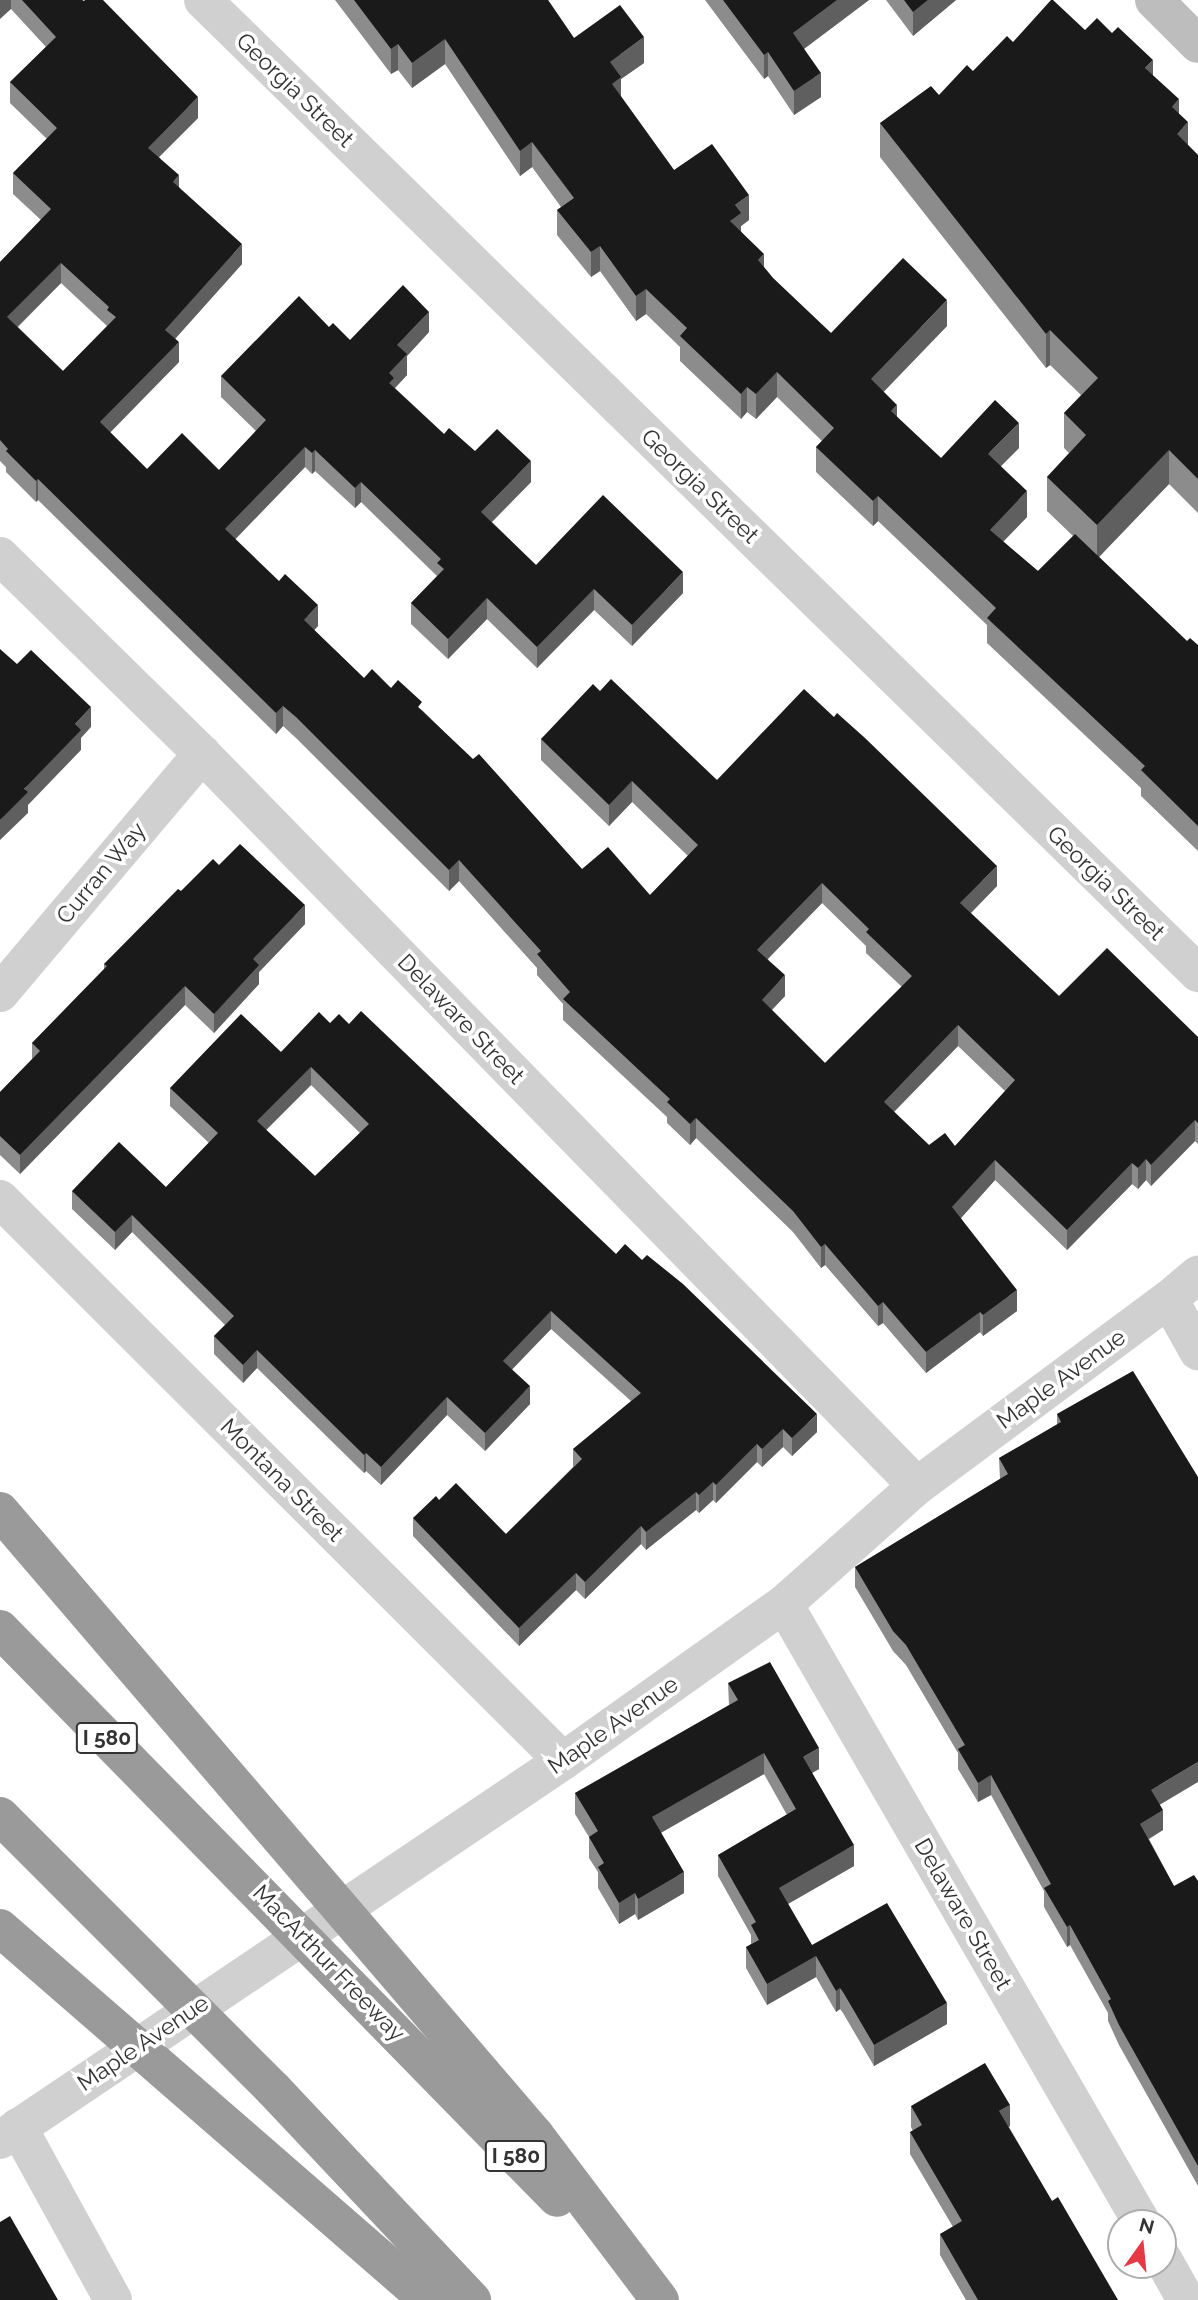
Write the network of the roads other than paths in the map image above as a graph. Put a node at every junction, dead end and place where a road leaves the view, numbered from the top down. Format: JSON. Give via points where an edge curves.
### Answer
{"nodes":[{"id":1,"x":203,"y":0,"type":"edge"},
{"id":2,"x":1154,"y":0,"type":"edge"},
{"id":3,"x":1198,"y":44,"type":"edge"},
{"id":4,"x":0,"y":556,"type":"edge"},
{"id":5,"x":202,"y":754,"type":"junction"},
{"id":6,"x":1198,"y":973,"type":"edge"},
{"id":7,"x":0,"y":993,"type":"edge"},
{"id":8,"x":0,"y":1199,"type":"edge"},
{"id":9,"x":1198,"y":1275,"type":"edge"},
{"id":10,"x":1169,"y":1299,"type":"junction"},
{"id":11,"x":1198,"y":1351,"type":"edge"},
{"id":12,"x":917,"y":1486,"type":"junction"},
{"id":13,"x":0,"y":1511,"type":"edge"},
{"id":14,"x":784,"y":1604,"type":"junction"},
{"id":15,"x":0,"y":1629,"type":"edge"},
{"id":16,"x":564,"y":1761,"type":"junction"},
{"id":17,"x":0,"y":1816,"type":"edge"},
{"id":18,"x":0,"y":1928,"type":"edge"},
{"id":19,"x":9,"y":2133,"type":"edge"},
{"id":20,"x":1134,"y":2209,"type":"edge"},
{"id":21,"x":1174,"y":2279,"type":"edge"},
{"id":22,"x":113,"y":2300,"type":"edge"},
{"id":23,"x":428,"y":2300,"type":"edge"},
{"id":24,"x":472,"y":2300,"type":"edge"},
{"id":25,"x":654,"y":2300,"type":"edge"},
{"id":26,"x":660,"y":2300,"type":"edge"},
{"id":27,"x":1186,"y":2300,"type":"edge"}],
"edges":[{"from":1,"to":6,"type":"street","name":"Georgia Street"},
{"from":2,"to":3,"type":"main road"},
{"from":4,"to":5,"type":"street","name":"Delaware Street"},
{"from":5,"to":7,"type":"street","name":"Curran Way"},
{"from":5,"to":12,"type":"street","name":"Delaware Street"},
{"from":8,"to":16,"type":"street","name":"Montana Street"},
{"from":9,"to":10,"type":"street","name":"Maple Avenue"},
{"from":10,"to":11,"type":"street"},
{"from":10,"to":12,"type":"street","name":"Maple Avenue"},
{"from":12,"to":14,"type":"street","name":"Maple Avenue"},
{"from":13,"to":26,"type":"highway","via":[[535,2135]]},
{"from":14,"to":16,"type":"street","name":"Maple Avenue"},
{"from":14,"to":20,"type":"street","name":"Delaware Street"},
{"from":15,"to":25,"type":"highway","name":"MacArthur Freeway","number":"I 580"},
{"from":16,"to":19,"type":"street","name":"Maple Avenue"},
{"from":17,"to":24,"type":"highway","via":[[274,2090]]},
{"from":18,"to":23,"type":"highway"},
{"from":19,"to":22,"type":"street"},
{"from":21,"to":27,"type":"street"}]}
